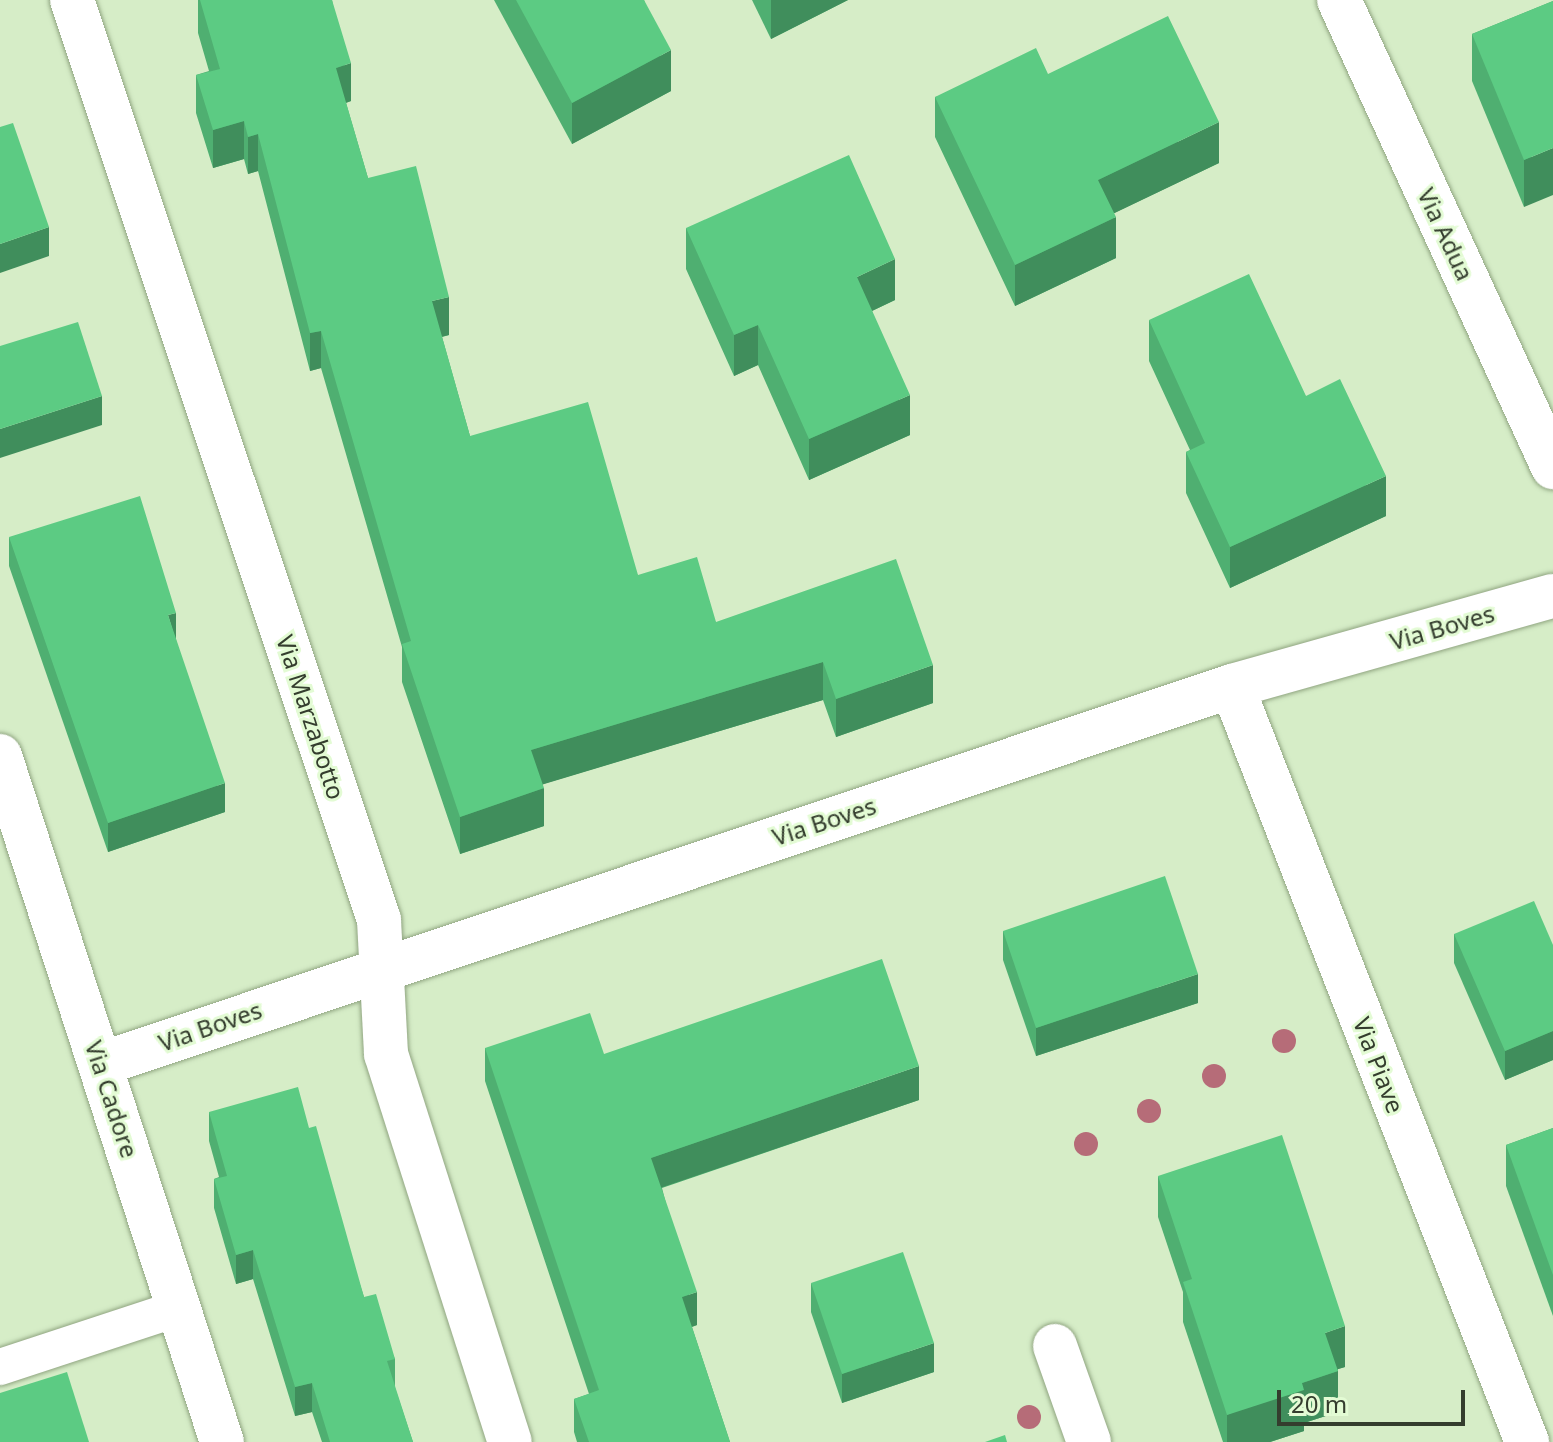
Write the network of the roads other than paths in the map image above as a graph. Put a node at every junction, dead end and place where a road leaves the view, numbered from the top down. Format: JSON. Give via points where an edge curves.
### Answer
{"nodes":[{"id":1,"x":72,"y":0,"type":"edge"},
{"id":2,"x":1339,"y":0,"type":"edge"},
{"id":3,"x":1553,"y":467,"type":"edge"},
{"id":4,"x":1553,"y":596,"type":"edge"},
{"id":5,"x":1232,"y":686,"type":"junction"},
{"id":6,"x":0,"y":756,"type":"edge"},
{"id":7,"x":383,"y":968,"type":"junction"},
{"id":8,"x":101,"y":1064,"type":"junction"},
{"id":9,"x":179,"y":1308,"type":"junction"},
{"id":10,"x":1055,"y":1346,"type":"dead end"},
{"id":11,"x":0,"y":1367,"type":"edge"},
{"id":12,"x":1524,"y":1441,"type":"edge"},
{"id":13,"x":222,"y":1442,"type":"edge"},
{"id":14,"x":510,"y":1442,"type":"edge"},
{"id":15,"x":1089,"y":1442,"type":"edge"}],
"edges":[{"from":1,"to":7,"type":"street","name":"Via Marzabotto","via":[[379,920]]},
{"from":2,"to":3,"type":"street","name":"Via Adua"},
{"from":4,"to":5,"type":"street","name":"Via Boves"},
{"from":5,"to":7,"type":"street","name":"Via Boves"},
{"from":5,"to":12,"type":"street","name":"Via Piave"},
{"from":6,"to":8,"type":"street","name":"Via Cadore"},
{"from":7,"to":8,"type":"street","name":"Via Boves"},
{"from":7,"to":14,"type":"street","name":"Via Marzabotto","via":[[381,1020],[397,1097]]},
{"from":8,"to":9,"type":"street","name":"Via Cadore"},
{"from":9,"to":11,"type":"lane"},
{"from":9,"to":13,"type":"street","name":"Via Cadore"},
{"from":10,"to":15,"type":"street"}]}
